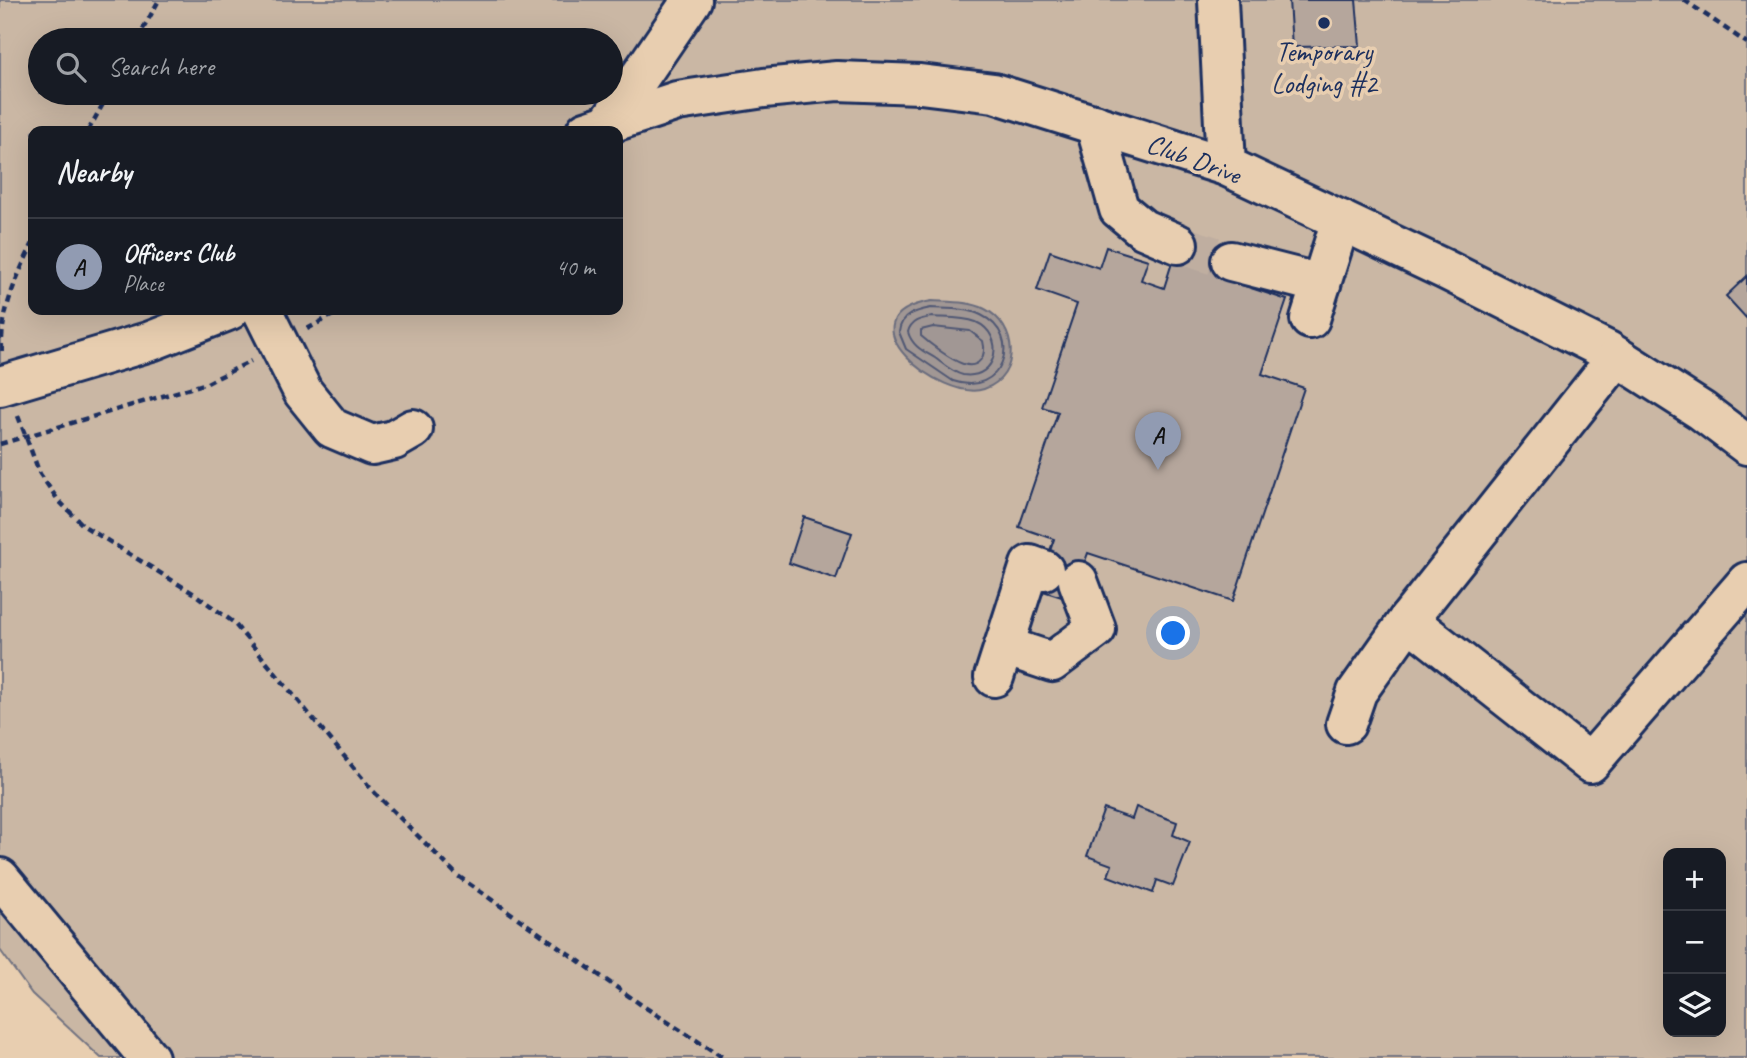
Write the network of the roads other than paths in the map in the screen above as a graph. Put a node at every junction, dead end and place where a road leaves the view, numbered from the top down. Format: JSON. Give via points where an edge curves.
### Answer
{"nodes":[{"id":1,"x":692,"y":0,"type":"edge"},
{"id":2,"x":1218,"y":0,"type":"edge"},
{"id":3,"x":623,"y":93,"type":"edge"},
{"id":4,"x":614,"y":105,"type":"edge"},
{"id":5,"x":1095,"y":124,"type":"junction"},
{"id":6,"x":599,"y":126,"type":"edge"},
{"id":7,"x":601,"y":126,"type":"edge"},
{"id":8,"x":1226,"y":166,"type":"junction"},
{"id":9,"x":1341,"y":220,"type":"junction"},
{"id":10,"x":1178,"y":244,"type":"tunnel mouth"},
{"id":11,"x":1231,"y":261,"type":"tunnel mouth"},
{"id":12,"x":217,"y":315,"type":"edge"},
{"id":13,"x":264,"y":315,"type":"edge"},
{"id":14,"x":1617,"y":356,"type":"junction"},
{"id":15,"x":3,"y":385,"type":"edge"},
{"id":16,"x":413,"y":429,"type":"dead end"},
{"id":17,"x":1747,"y":445,"type":"edge"},
{"id":18,"x":1747,"y":582,"type":"edge"},
{"id":19,"x":1408,"y":620,"type":"junction"},
{"id":20,"x":999,"y":662,"type":"joint"},
{"id":21,"x":1346,"y":724,"type":"dead end"},
{"id":22,"x":0,"y":878,"type":"edge"},
{"id":23,"x":149,"y":1058,"type":"edge"}],
"edges":[{"from":1,"to":3,"type":"street"},
{"from":2,"to":8,"type":"street"},
{"from":4,"to":6,"type":"street"},
{"from":5,"to":7,"type":"street","name":"Club Drive","via":[[994,93],[837,81],[677,101]]},
{"from":5,"to":8,"type":"street","name":"Club Drive"},
{"from":5,"to":10,"type":"street","via":[[1119,209],[1143,229]]},
{"from":8,"to":9,"type":"street","name":"Club Drive"},
{"from":9,"to":11,"type":"street","via":[[1316,302]]},
{"from":9,"to":14,"type":"street","name":"Club Drive"},
{"from":12,"to":15,"type":"street","via":[[151,341]]},
{"from":13,"to":16,"type":"street","via":[[303,392],[332,428],[372,445]]},
{"from":14,"to":17,"type":"street","name":"Club Drive"},
{"from":14,"to":19,"type":"street"},
{"from":18,"to":19,"type":"street","via":[[1590,763]]},
{"from":19,"to":21,"type":"street","via":[[1357,692]]},
{"from":20,"to":20,"type":"street","via":[[1030,565],[1061,576],[1096,629],[1052,662]]},
{"from":22,"to":23,"type":"street"}]}
